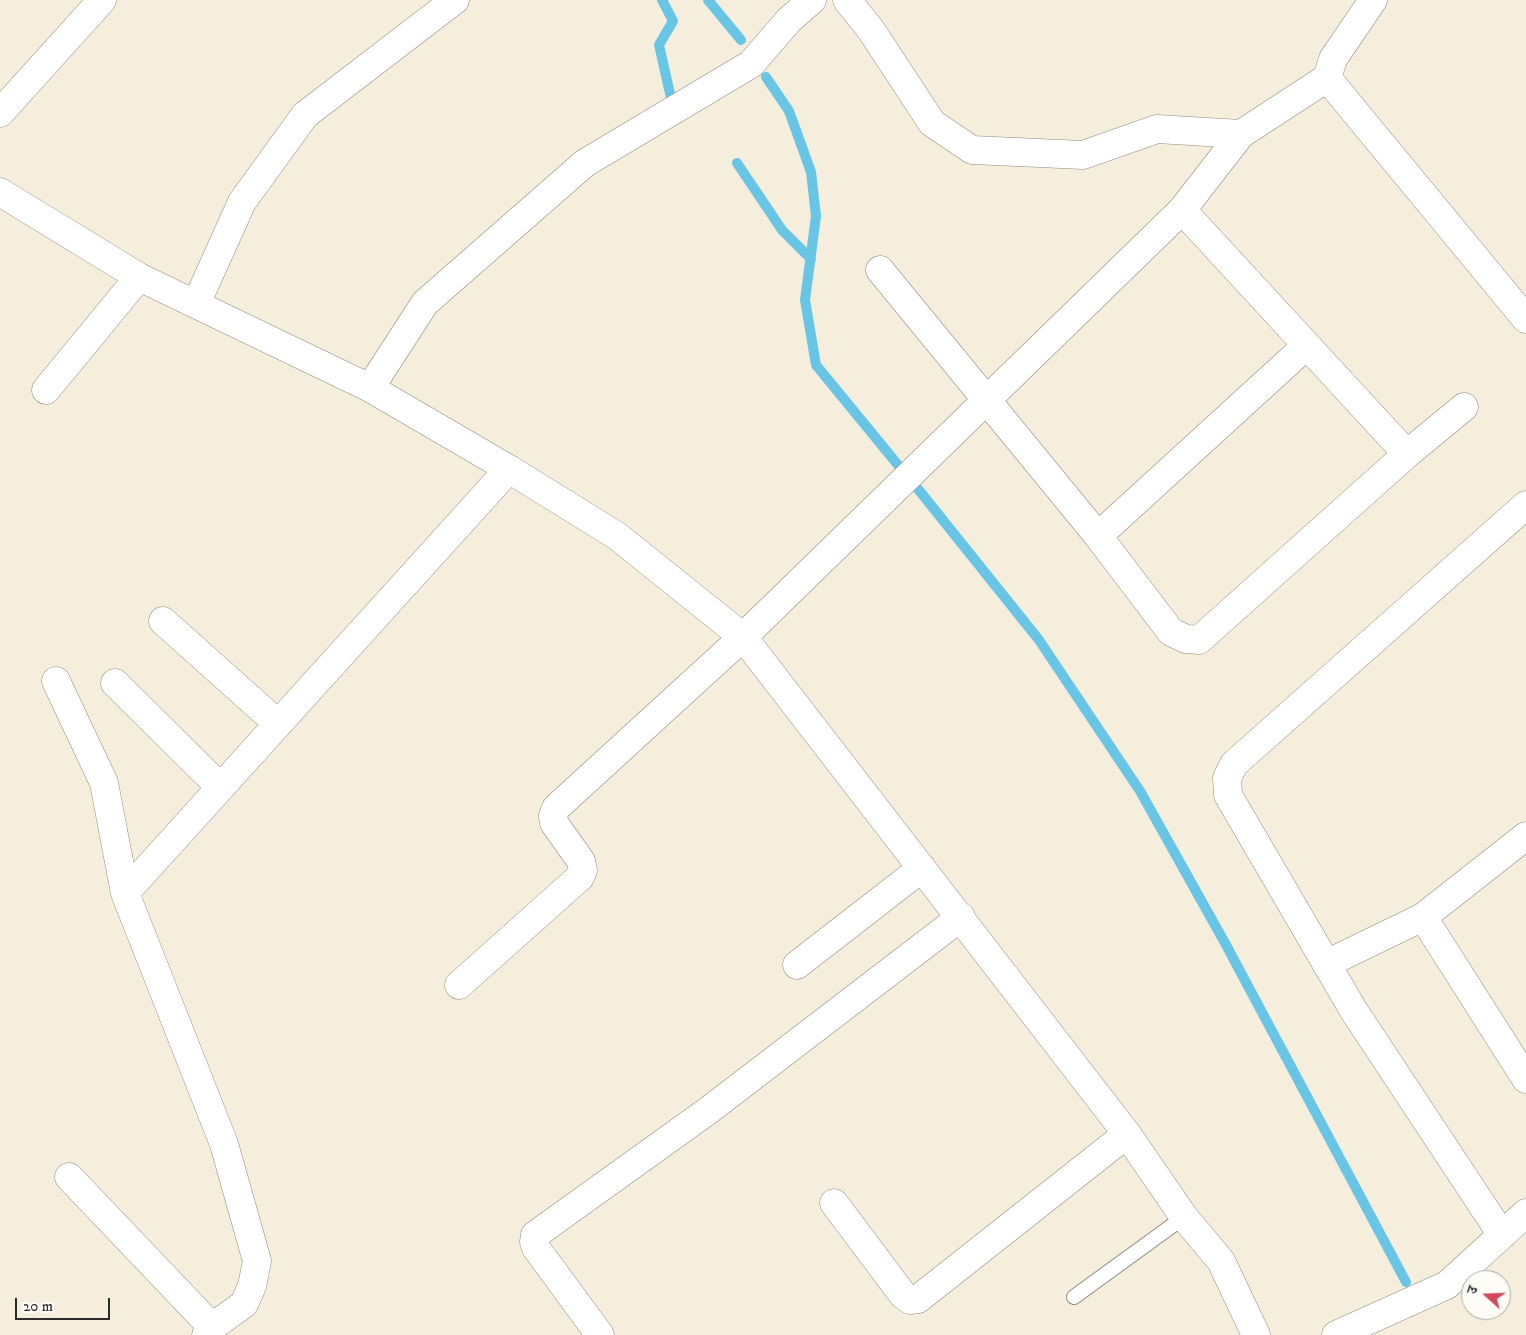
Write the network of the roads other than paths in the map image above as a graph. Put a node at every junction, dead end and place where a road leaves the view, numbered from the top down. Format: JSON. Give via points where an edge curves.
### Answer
{"nodes":[{"id":1,"x":102,"y":0,"type":"edge"},
{"id":2,"x":455,"y":0,"type":"edge"},
{"id":3,"x":812,"y":0,"type":"edge"},
{"id":4,"x":847,"y":0,"type":"edge"},
{"id":5,"x":1373,"y":0,"type":"edge"},
{"id":6,"x":1327,"y":78,"type":"junction"},
{"id":7,"x":0,"y":113,"type":"edge"},
{"id":8,"x":1241,"y":134,"type":"junction"},
{"id":9,"x":0,"y":192,"type":"edge"},
{"id":10,"x":1182,"y":210,"type":"junction"},
{"id":11,"x":880,"y":270,"type":"dead end"},
{"id":12,"x":139,"y":277,"type":"junction"},
{"id":13,"x":196,"y":304,"type":"junction"},
{"id":14,"x":1526,"y":319,"type":"edge"},
{"id":15,"x":1306,"y":346,"type":"junction"},
{"id":16,"x":370,"y":388,"type":"junction"},
{"id":17,"x":46,"y":390,"type":"dead end"},
{"id":18,"x":987,"y":401,"type":"junction"},
{"id":19,"x":1464,"y":406,"type":"dead end"},
{"id":20,"x":1407,"y":454,"type":"junction"},
{"id":21,"x":509,"y":468,"type":"junction"},
{"id":22,"x":1526,"y":505,"type":"edge"},
{"id":23,"x":1098,"y":536,"type":"junction"},
{"id":24,"x":163,"y":621,"type":"dead end"},
{"id":25,"x":743,"y":637,"type":"junction"},
{"id":26,"x":56,"y":681,"type":"dead end"},
{"id":27,"x":115,"y":683,"type":"dead end"},
{"id":28,"x":277,"y":723,"type":"junction"},
{"id":29,"x":220,"y":787,"type":"junction"},
{"id":30,"x":1526,"y":836,"type":"edge"},
{"id":31,"x":922,"y":868,"type":"junction"},
{"id":32,"x":125,"y":893,"type":"junction"},
{"id":33,"x":961,"y":916,"type":"junction"},
{"id":34,"x":1423,"y":917,"type":"junction"},
{"id":35,"x":1326,"y":964,"type":"junction"},
{"id":36,"x":797,"y":965,"type":"dead end"},
{"id":37,"x":459,"y":985,"type":"dead end"},
{"id":38,"x":1526,"y":1079,"type":"edge"},
{"id":39,"x":1127,"y":1134,"type":"junction"},
{"id":40,"x":69,"y":1177,"type":"dead end"},
{"id":41,"x":834,"y":1203,"type":"dead end"},
{"id":42,"x":1526,"y":1213,"type":"edge"},
{"id":43,"x":1184,"y":1217,"type":"junction"},
{"id":44,"x":1502,"y":1235,"type":"junction"},
{"id":45,"x":1074,"y":1297,"type":"dead end"},
{"id":46,"x":209,"y":1331,"type":"edge"},
{"id":47,"x":600,"y":1335,"type":"edge"},
{"id":48,"x":1256,"y":1335,"type":"edge"},
{"id":49,"x":1336,"y":1335,"type":"edge"}],
"edges":[{"from":1,"to":7,"type":"street"},
{"from":2,"to":13,"type":"street","via":[[305,116],[242,202]]},
{"from":3,"to":16,"type":"street","via":[[789,20],[752,64],[585,163],[432,296]]},
{"from":4,"to":8,"type":"street","via":[[871,30],[932,122],[972,150],[1083,156],[1157,129]]},
{"from":5,"to":6,"type":"street","via":[[1333,59]]},
{"from":6,"to":8,"type":"street"},
{"from":6,"to":14,"type":"street"},
{"from":8,"to":10,"type":"street"},
{"from":9,"to":12,"type":"street"},
{"from":10,"to":15,"type":"street"},
{"from":10,"to":18,"type":"street"},
{"from":11,"to":18,"type":"street"},
{"from":12,"to":13,"type":"street"},
{"from":12,"to":17,"type":"street"},
{"from":13,"to":16,"type":"street"},
{"from":15,"to":20,"type":"street"},
{"from":15,"to":23,"type":"street"},
{"from":16,"to":21,"type":"street"},
{"from":18,"to":23,"type":"street"},
{"from":18,"to":25,"type":"street"},
{"from":19,"to":20,"type":"street"},
{"from":20,"to":23,"type":"street","via":[[1199,640],[1186,639],[1171,632]]},
{"from":21,"to":25,"type":"street","via":[[617,536]]},
{"from":21,"to":28,"type":"street"},
{"from":22,"to":35,"type":"street","via":[[1234,764],[1227,778],[1228,795]]},
{"from":24,"to":28,"type":"street"},
{"from":25,"to":31,"type":"street"},
{"from":25,"to":37,"type":"street","via":[[556,808],[554,823],[581,862],[583,870],[580,877]]},
{"from":26,"to":32,"type":"street","via":[[104,783]]},
{"from":27,"to":29,"type":"street"},
{"from":28,"to":29,"type":"street"},
{"from":29,"to":32,"type":"street"},
{"from":30,"to":34,"type":"street"},
{"from":31,"to":33,"type":"street"},
{"from":31,"to":36,"type":"street"},
{"from":32,"to":46,"type":"street","via":[[224,1144],[257,1261],[244,1304]]},
{"from":33,"to":39,"type":"street"},
{"from":33,"to":47,"type":"street","via":[[709,1110],[535,1235],[536,1248]]},
{"from":34,"to":35,"type":"street"},
{"from":34,"to":38,"type":"street"},
{"from":35,"to":44,"type":"street"},
{"from":39,"to":41,"type":"street","via":[[918,1299],[910,1300],[903,1295]]},
{"from":39,"to":43,"type":"street"},
{"from":40,"to":46,"type":"street"},
{"from":42,"to":44,"type":"street"},
{"from":43,"to":45,"type":"lane"},
{"from":43,"to":48,"type":"street","via":[[1221,1261]]},
{"from":44,"to":49,"type":"street","via":[[1447,1285]]}]}
